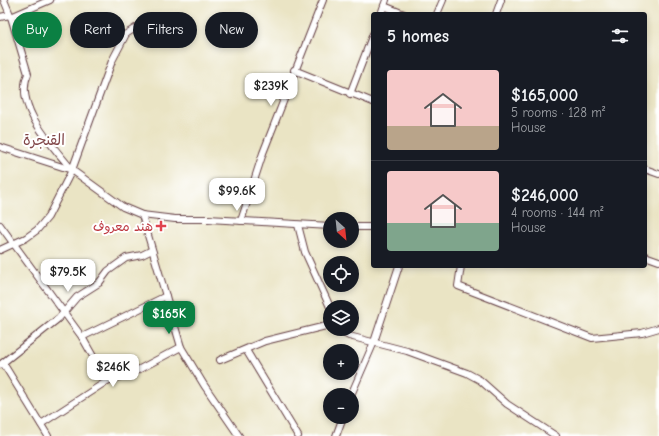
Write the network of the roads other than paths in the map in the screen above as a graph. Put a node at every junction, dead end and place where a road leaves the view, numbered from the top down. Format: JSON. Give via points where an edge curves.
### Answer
{"nodes":[{"id":1,"x":4,"y":0,"type":"edge"},
{"id":2,"x":50,"y":0,"type":"edge"},
{"id":3,"x":323,"y":0,"type":"edge"},
{"id":4,"x":443,"y":0,"type":"edge"},
{"id":5,"x":501,"y":0,"type":"edge"},
{"id":6,"x":385,"y":3,"type":"edge"},
{"id":7,"x":401,"y":12,"type":"edge"},
{"id":8,"x":438,"y":12,"type":"edge"},
{"id":9,"x":497,"y":12,"type":"edge"},
{"id":10,"x":10,"y":16,"type":"junction"},
{"id":11,"x":0,"y":17,"type":"edge"},
{"id":12,"x":133,"y":30,"type":"edge"},
{"id":13,"x":371,"y":46,"type":"edge"},
{"id":14,"x":294,"y":70,"type":"junction"},
{"id":15,"x":350,"y":94,"type":"junction"},
{"id":16,"x":371,"y":101,"type":"edge"},
{"id":17,"x":0,"y":147,"type":"edge"},
{"id":18,"x":72,"y":170,"type":"junction"},
{"id":19,"x":647,"y":170,"type":"edge"},
{"id":20,"x":659,"y":174,"type":"edge"},
{"id":21,"x":142,"y":215,"type":"junction"},
{"id":22,"x":241,"y":221,"type":"junction"},
{"id":23,"x":0,"y":225,"type":"edge"},
{"id":24,"x":298,"y":225,"type":"junction"},
{"id":25,"x":323,"y":226,"type":"edge"},
{"id":26,"x":359,"y":227,"type":"edge"},
{"id":27,"x":371,"y":227,"type":"edge"},
{"id":28,"x":14,"y":243,"type":"junction"},
{"id":29,"x":0,"y":250,"type":"edge"},
{"id":30,"x":152,"y":250,"type":"junction"},
{"id":31,"x":647,"y":257,"type":"edge"},
{"id":32,"x":659,"y":261,"type":"edge"},
{"id":33,"x":398,"y":268,"type":"edge"},
{"id":34,"x":461,"y":268,"type":"edge"},
{"id":35,"x":166,"y":296,"type":"junction"},
{"id":36,"x":327,"y":300,"type":"edge"},
{"id":37,"x":65,"y":312,"type":"junction"},
{"id":38,"x":323,"y":326,"type":"edge"},
{"id":39,"x":659,"y":328,"type":"edge"},
{"id":40,"x":349,"y":336,"type":"edge"},
{"id":41,"x":82,"y":337,"type":"junction"},
{"id":42,"x":374,"y":342,"type":"junction"},
{"id":43,"x":181,"y":346,"type":"junction"},
{"id":44,"x":246,"y":350,"type":"junction"},
{"id":45,"x":220,"y":360,"type":"dead end"},
{"id":46,"x":2,"y":364,"type":"edge"},
{"id":47,"x":107,"y":381,"type":"junction"},
{"id":48,"x":354,"y":388,"type":"edge"},
{"id":49,"x":41,"y":424,"type":"junction"},
{"id":50,"x":340,"y":424,"type":"edge"},
{"id":51,"x":48,"y":436,"type":"edge"},
{"id":52,"x":239,"y":436,"type":"edge"},
{"id":53,"x":298,"y":436,"type":"edge"},
{"id":54,"x":336,"y":436,"type":"edge"},
{"id":55,"x":556,"y":436,"type":"edge"}],
"edges":[{"from":1,"to":10,"type":"street"},
{"from":2,"to":10,"type":"street"},
{"from":3,"to":14,"type":"street"},
{"from":4,"to":8,"type":"street"},
{"from":5,"to":9,"type":"street"},
{"from":6,"to":7,"type":"street"},
{"from":10,"to":11,"type":"street"},
{"from":10,"to":18,"type":"street","via":[[28,74],[25,80],[25,98],[38,127]]},
{"from":12,"to":18,"type":"street","via":[[126,34],[112,61]]},
{"from":13,"to":15,"type":"street"},
{"from":14,"to":15,"type":"street"},
{"from":14,"to":22,"type":"street"},
{"from":15,"to":16,"type":"street"},
{"from":17,"to":18,"type":"street"},
{"from":18,"to":21,"type":"street","via":[[123,207]]},
{"from":18,"to":28,"type":"street","via":[[48,218],[37,230]]},
{"from":19,"to":20,"type":"street"},
{"from":21,"to":22,"type":"street"},
{"from":21,"to":30,"type":"street"},
{"from":22,"to":24,"type":"street"},
{"from":23,"to":28,"type":"street"},
{"from":24,"to":25,"type":"street"},
{"from":24,"to":36,"type":"street","via":[[306,252]]},
{"from":26,"to":27,"type":"street"},
{"from":28,"to":29,"type":"street"},
{"from":28,"to":37,"type":"street"},
{"from":30,"to":35,"type":"street"},
{"from":30,"to":37,"type":"street","via":[[126,258],[108,271],[99,283],[77,297]]},
{"from":31,"to":32,"type":"street"},
{"from":33,"to":42,"type":"street"},
{"from":34,"to":39,"type":"street","via":[[458,286],[592,338],[642,333]]},
{"from":35,"to":41,"type":"street"},
{"from":35,"to":43,"type":"street"},
{"from":37,"to":41,"type":"street"},
{"from":37,"to":46,"type":"street"},
{"from":38,"to":44,"type":"street","via":[[287,334]]},
{"from":40,"to":42,"type":"street"},
{"from":41,"to":47,"type":"street"},
{"from":42,"to":48,"type":"street"},
{"from":42,"to":55,"type":"street","via":[[467,373],[480,380],[507,404]]},
{"from":43,"to":47,"type":"street","via":[[136,371]]},
{"from":43,"to":52,"type":"street"},
{"from":44,"to":45,"type":"street"},
{"from":44,"to":53,"type":"street"},
{"from":46,"to":49,"type":"street"},
{"from":47,"to":49,"type":"street"},
{"from":49,"to":51,"type":"street"},
{"from":50,"to":54,"type":"street"}]}
